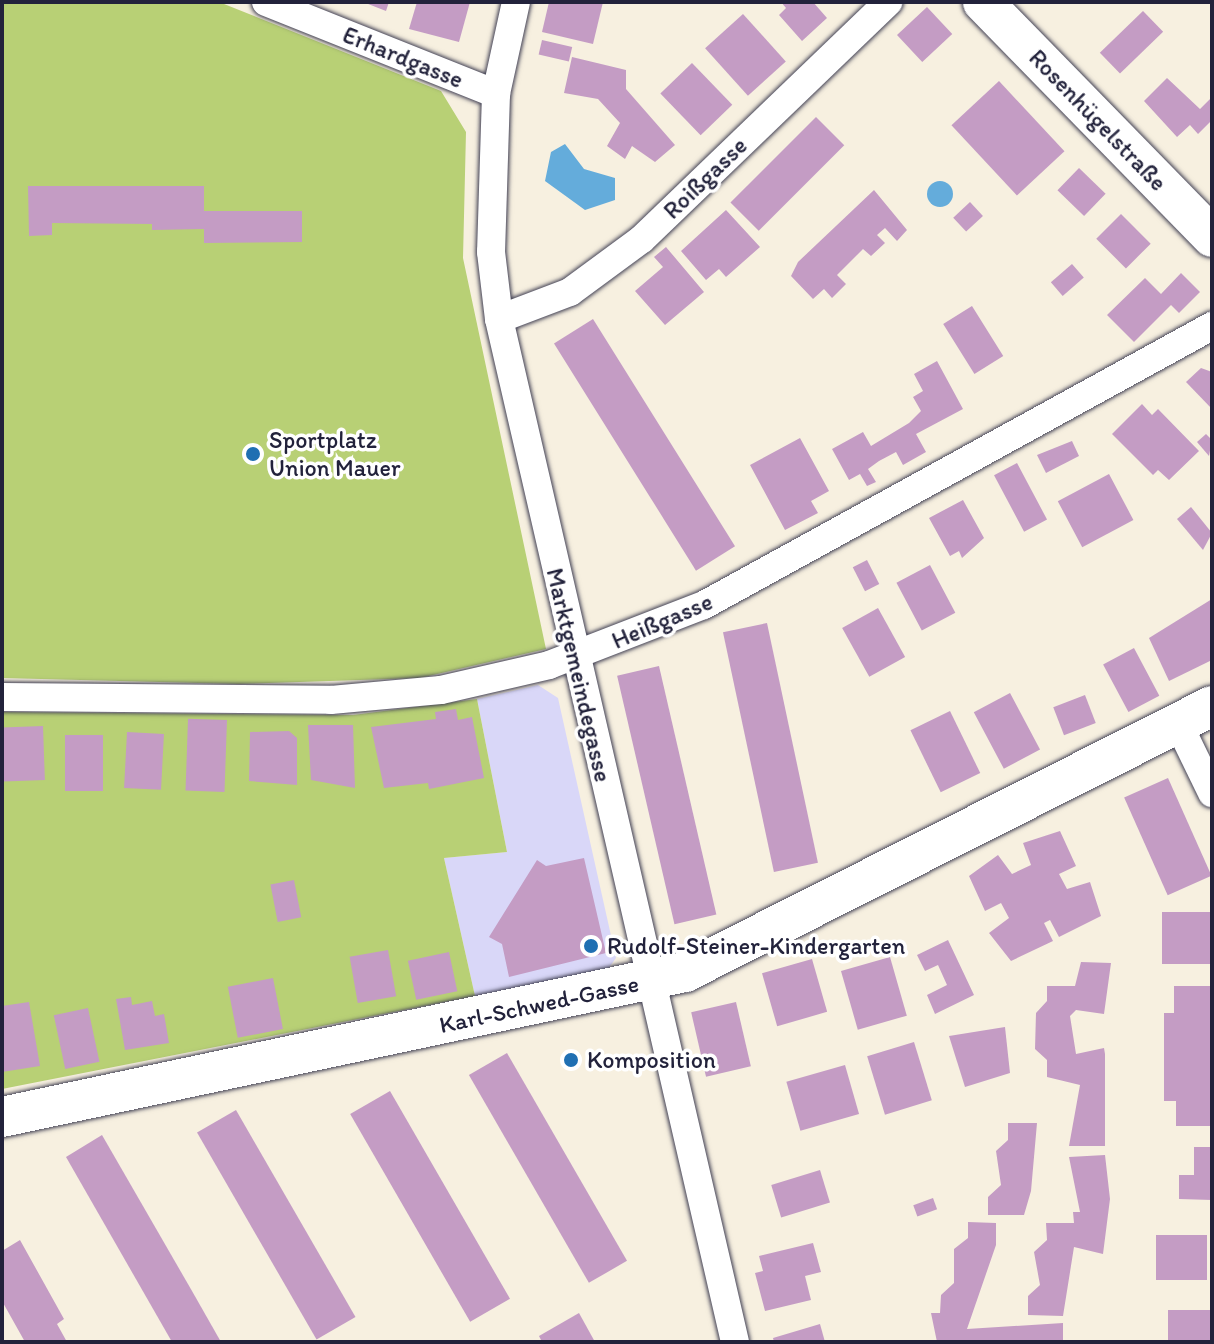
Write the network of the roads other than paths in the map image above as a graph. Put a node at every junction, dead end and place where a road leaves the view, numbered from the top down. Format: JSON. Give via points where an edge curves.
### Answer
{"nodes":[{"id":1,"x":266,"y":2,"type":"edge"},
{"id":2,"x":516,"y":2,"type":"edge"},
{"id":3,"x":888,"y":2,"type":"edge"},
{"id":4,"x":983,"y":2,"type":"edge"},
{"id":5,"x":496,"y":94,"type":"junction"},
{"id":6,"x":1212,"y":237,"type":"edge"},
{"id":7,"x":499,"y":319,"type":"junction"},
{"id":8,"x":1212,"y":326,"type":"edge"},
{"id":9,"x":574,"y":657,"type":"junction"},
{"id":10,"x":2,"y":697,"type":"edge"},
{"id":11,"x":1195,"y":715,"type":"edge"},
{"id":12,"x":1212,"y":793,"type":"edge"},
{"id":13,"x":650,"y":981,"type":"junction"},
{"id":14,"x":2,"y":1117,"type":"edge"},
{"id":15,"x":735,"y":1342,"type":"edge"}],
"edges":[{"from":1,"to":5,"type":"street","name":"Erhardgasse"},
{"from":2,"to":5,"type":"street","name":"Marktgemeindegasse"},
{"from":3,"to":7,"type":"street","name":"Roißgasse","via":[[642,239],[570,292]]},
{"from":4,"to":6,"type":"street","name":"Rosenhügelstraße"},
{"from":5,"to":7,"type":"street","name":"Marktgemeindegasse","via":[[491,252]]},
{"from":7,"to":9,"type":"street","name":"Marktgemeindegasse"},
{"from":8,"to":9,"type":"street","name":"Heißgasse","via":[[704,605]]},
{"from":9,"to":10,"type":"street","name":"Heißgasse","via":[[397,696]]},
{"from":9,"to":13,"type":"street","name":"Marktgemeindegasse"},
{"from":11,"to":12,"type":"street"},
{"from":11,"to":13,"type":"street","name":"Karl-Schwed-Gasse","via":[[685,972]]},
{"from":13,"to":14,"type":"street","name":"Karl-Schwed-Gasse"},
{"from":13,"to":15,"type":"street","name":"Marktgemeindegasse"}]}
